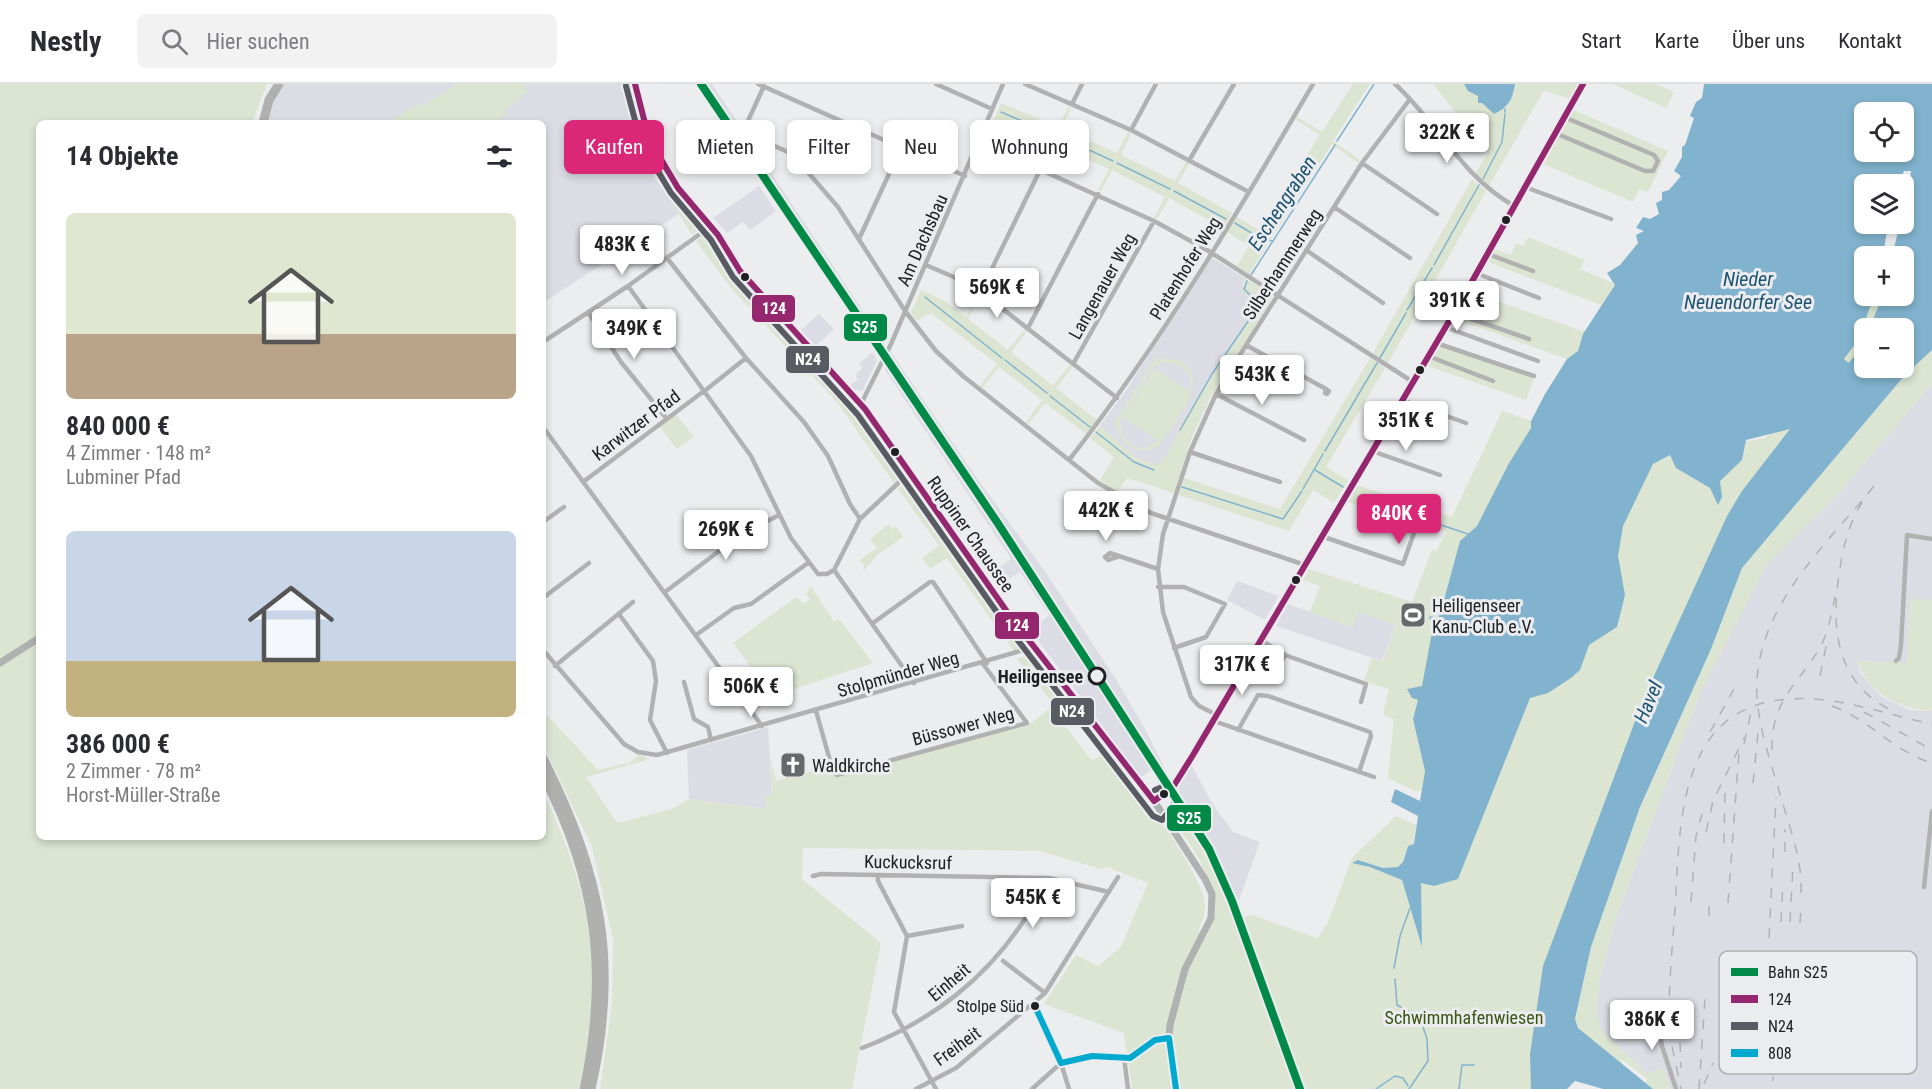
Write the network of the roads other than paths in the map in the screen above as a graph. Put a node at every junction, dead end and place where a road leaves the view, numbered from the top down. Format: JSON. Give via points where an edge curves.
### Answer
{"nodes":[{"id":1,"x":272,"y":84,"type":"edge"},
{"id":2,"x":279,"y":84,"type":"edge"},
{"id":3,"x":635,"y":84,"type":"edge"},
{"id":4,"x":937,"y":84,"type":"edge"},
{"id":5,"x":1003,"y":84,"type":"edge"},
{"id":6,"x":1025,"y":84,"type":"edge"},
{"id":7,"x":1082,"y":84,"type":"edge"},
{"id":8,"x":1156,"y":84,"type":"edge"},
{"id":9,"x":1234,"y":84,"type":"edge"},
{"id":10,"x":1313,"y":84,"type":"edge"},
{"id":11,"x":1395,"y":84,"type":"edge"},
{"id":12,"x":1583,"y":84,"type":"edge"},
{"id":13,"x":761,"y":85,"type":"edge"},
{"id":14,"x":1410,"y":99,"type":"junction"},
{"id":15,"x":1072,"y":104,"type":"junction"},
{"id":16,"x":992,"y":109,"type":"junction"},
{"id":17,"x":1564,"y":117,"type":"junction"},
{"id":18,"x":258,"y":120,"type":"edge"},
{"id":19,"x":264,"y":120,"type":"edge"},
{"id":20,"x":988,"y":120,"type":"edge"},
{"id":21,"x":1131,"y":130,"type":"junction"},
{"id":22,"x":1555,"y":133,"type":"junction"},
{"id":23,"x":883,"y":140,"type":"edge"},
{"id":24,"x":1190,"y":159,"type":"junction"},
{"id":25,"x":1362,"y":163,"type":"junction"},
{"id":26,"x":970,"y":164,"type":"edge"},
{"id":27,"x":958,"y":173,"type":"edge"},
{"id":28,"x":890,"y":174,"type":"edge"},
{"id":29,"x":1038,"y":174,"type":"edge"},
{"id":30,"x":1054,"y":174,"type":"edge"},
{"id":31,"x":965,"y":176,"type":"junction"},
{"id":32,"x":1525,"y":187,"type":"junction"},
{"id":33,"x":1249,"y":192,"type":"junction"},
{"id":34,"x":1098,"y":194,"type":"junction"},
{"id":35,"x":1514,"y":206,"type":"junction"},
{"id":36,"x":1334,"y":207,"type":"junction"},
{"id":37,"x":1437,"y":214,"type":"dead end"},
{"id":38,"x":1611,"y":219,"type":"dead end"},
{"id":39,"x":1154,"y":221,"type":"junction"},
{"id":40,"x":711,"y":226,"type":"junction"},
{"id":41,"x":859,"y":239,"type":"junction"},
{"id":42,"x":1306,"y":250,"type":"junction"},
{"id":43,"x":1210,"y":253,"type":"junction"},
{"id":44,"x":1488,"y":254,"type":"junction"},
{"id":45,"x":667,"y":258,"type":"junction"},
{"id":46,"x":1410,"y":258,"type":"dead end"},
{"id":47,"x":926,"y":265,"type":"junction"},
{"id":48,"x":1533,"y":272,"type":"dead end"},
{"id":49,"x":1476,"y":273,"type":"junction"},
{"id":50,"x":628,"y":286,"type":"junction"},
{"id":51,"x":981,"y":291,"type":"junction"},
{"id":52,"x":1277,"y":296,"type":"junction"},
{"id":53,"x":1539,"y":298,"type":"dead end"},
{"id":54,"x":1383,"y":303,"type":"dead end"},
{"id":55,"x":905,"y":311,"type":"junction"},
{"id":56,"x":588,"y":312,"type":"junction"},
{"id":57,"x":1454,"y":313,"type":"junction"},
{"id":58,"x":1445,"y":327,"type":"junction"},
{"id":59,"x":1028,"y":328,"type":"junction"},
{"id":60,"x":1529,"y":339,"type":"dead end"},
{"id":61,"x":546,"y":340,"type":"edge"},
{"id":62,"x":1436,"y":343,"type":"junction"},
{"id":63,"x":1246,"y":345,"type":"junction"},
{"id":64,"x":1428,"y":356,"type":"junction"},
{"id":65,"x":746,"y":358,"type":"junction"},
{"id":66,"x":1538,"y":361,"type":"dead end"},
{"id":67,"x":1073,"y":364,"type":"junction"},
{"id":68,"x":1534,"y":376,"type":"dead end"},
{"id":69,"x":1493,"y":381,"type":"dead end"},
{"id":70,"x":1413,"y":382,"type":"junction"},
{"id":71,"x":706,"y":390,"type":"junction"},
{"id":72,"x":1324,"y":390,"type":"dead end"},
{"id":73,"x":1216,"y":394,"type":"junction"},
{"id":74,"x":1117,"y":398,"type":"junction"},
{"id":75,"x":1402,"y":399,"type":"junction"},
{"id":76,"x":861,"y":404,"type":"junction"},
{"id":77,"x":667,"y":419,"type":"junction"},
{"id":78,"x":1466,"y":423,"type":"dead end"},
{"id":79,"x":546,"y":432,"type":"edge"},
{"id":80,"x":1304,"y":440,"type":"dead end"},
{"id":81,"x":1372,"y":451,"type":"junction"},
{"id":82,"x":1190,"y":452,"type":"junction"},
{"id":83,"x":1069,"y":460,"type":"junction"},
{"id":84,"x":909,"y":473,"type":"junction"},
{"id":85,"x":1440,"y":475,"type":"dead end"},
{"id":86,"x":583,"y":482,"type":"junction"},
{"id":87,"x":1280,"y":482,"type":"dead end"},
{"id":88,"x":564,"y":507,"type":"dead end"},
{"id":89,"x":779,"y":515,"type":"junction"},
{"id":90,"x":860,"y":519,"type":"junction"},
{"id":91,"x":546,"y":520,"type":"edge"},
{"id":92,"x":1167,"y":520,"type":"junction"},
{"id":93,"x":1414,"y":533,"type":"dead end"},
{"id":94,"x":1322,"y":536,"type":"junction"},
{"id":95,"x":1932,"y":539,"type":"edge"},
{"id":96,"x":1120,"y":556,"type":"dead end"},
{"id":97,"x":589,"y":563,"type":"dead end"},
{"id":98,"x":808,"y":563,"type":"junction"},
{"id":99,"x":1305,"y":565,"type":"junction"},
{"id":100,"x":1158,"y":569,"type":"junction"},
{"id":101,"x":834,"y":570,"type":"junction"},
{"id":102,"x":1158,"y":587,"type":"junction"},
{"id":103,"x":665,"y":592,"type":"junction"},
{"id":104,"x":546,"y":596,"type":"edge"},
{"id":105,"x":633,"y":602,"type":"dead end"},
{"id":106,"x":619,"y":614,"type":"junction"},
{"id":107,"x":873,"y":624,"type":"junction"},
{"id":108,"x":696,"y":635,"type":"junction"},
{"id":109,"x":36,"y":640,"type":"edge"},
{"id":110,"x":1261,"y":640,"type":"junction"},
{"id":111,"x":1034,"y":647,"type":"junction"},
{"id":112,"x":1174,"y":648,"type":"junction"},
{"id":113,"x":546,"y":654,"type":"edge"},
{"id":114,"x":1285,"y":655,"type":"junction"},
{"id":115,"x":1896,"y":661,"type":"dead end"},
{"id":116,"x":0,"y":663,"type":"edge"},
{"id":117,"x":985,"y":663,"type":"junction"},
{"id":118,"x":555,"y":666,"type":"junction"},
{"id":119,"x":1273,"y":675,"type":"dead end"},
{"id":120,"x":684,"y":682,"type":"dead end"},
{"id":121,"x":914,"y":683,"type":"junction"},
{"id":122,"x":1360,"y":702,"type":"dead end"},
{"id":123,"x":816,"y":711,"type":"junction"},
{"id":124,"x":1215,"y":718,"type":"junction"},
{"id":125,"x":762,"y":726,"type":"junction"},
{"id":126,"x":1238,"y":730,"type":"junction"},
{"id":127,"x":711,"y":740,"type":"junction"},
{"id":128,"x":667,"y":753,"type":"junction"},
{"id":129,"x":546,"y":765,"type":"edge"},
{"id":130,"x":1359,"y":772,"type":"junction"},
{"id":131,"x":1374,"y":777,"type":"dead end"},
{"id":132,"x":546,"y":782,"type":"edge"},
{"id":133,"x":1154,"y":801,"type":"junction"},
{"id":134,"x":1932,"y":811,"type":"edge"},
{"id":135,"x":878,"y":875,"type":"junction"},
{"id":136,"x":813,"y":876,"type":"dead end"},
{"id":137,"x":1118,"y":877,"type":"dead end"},
{"id":138,"x":1049,"y":878,"type":"junction"},
{"id":139,"x":1924,"y":887,"type":"dead end"},
{"id":140,"x":1109,"y":891,"type":"junction"},
{"id":141,"x":962,"y":926,"type":"dead end"},
{"id":142,"x":907,"y":936,"type":"junction"},
{"id":143,"x":1003,"y":961,"type":"dead end"},
{"id":144,"x":1045,"y":993,"type":"junction"},
{"id":145,"x":1034,"y":1004,"type":"junction"},
{"id":146,"x":1657,"y":1006,"type":"dead end"},
{"id":147,"x":903,"y":1031,"type":"junction"},
{"id":148,"x":1168,"y":1038,"type":"junction"},
{"id":149,"x":862,"y":1048,"type":"dead end"},
{"id":150,"x":1124,"y":1057,"type":"junction"},
{"id":151,"x":1061,"y":1063,"type":"junction"},
{"id":152,"x":932,"y":1081,"type":"junction"},
{"id":153,"x":584,"y":1089,"type":"edge"},
{"id":154,"x":591,"y":1089,"type":"edge"},
{"id":155,"x":916,"y":1089,"type":"edge"},
{"id":156,"x":936,"y":1089,"type":"edge"},
{"id":157,"x":1032,"y":1089,"type":"edge"},
{"id":158,"x":1069,"y":1089,"type":"edge"},
{"id":159,"x":1128,"y":1089,"type":"edge"},
{"id":160,"x":1176,"y":1089,"type":"edge"},
{"id":161,"x":1676,"y":1089,"type":"edge"}],
"edges":[{"from":1,"to":18,"type":"highway","via":[[262,101]]},
{"from":2,"to":19,"type":"highway"},
{"from":3,"to":40,"type":"main road","name":"Ruppiner Chaussee","via":[[648,134],[663,166],[683,196]]},
{"from":4,"to":16,"type":"street"},
{"from":5,"to":16,"type":"street","name":"Am Dachsbau"},
{"from":6,"to":15,"type":"street"},
{"from":7,"to":15,"type":"street"},
{"from":8,"to":21,"type":"street"},
{"from":9,"to":24,"type":"street"},
{"from":10,"to":33,"type":"street","name":"Platenhofer Weg"},
{"from":11,"to":14,"type":"street"},
{"from":12,"to":17,"type":"main road"},
{"from":13,"to":23,"type":"street"},
{"from":13,"to":41,"type":"street","via":[[747,123],[750,133],[796,158],[838,207]]},
{"from":14,"to":25,"type":"street","name":"Silberhammerweg"},
{"from":14,"to":35,"type":"street","via":[[1467,169]]},
{"from":15,"to":21,"type":"street"},
{"from":16,"to":20,"type":"street","name":"Am Dachsbau"},
{"from":17,"to":22,"type":"main road"},
{"from":17,"to":22,"type":"street","via":[[1654,155],[1657,167],[1645,171]]},
{"from":21,"to":24,"type":"street"},
{"from":22,"to":32,"type":"main road"},
{"from":24,"to":33,"type":"street"},
{"from":25,"to":36,"type":"street","name":"Silberhammerweg"},
{"from":25,"to":37,"type":"street"},
{"from":26,"to":31,"type":"street","name":"Am Dachsbau"},
{"from":27,"to":31,"type":"street"},
{"from":28,"to":41,"type":"street"},
{"from":29,"to":51,"type":"street"},
{"from":30,"to":34,"type":"street"},
{"from":31,"to":47,"type":"street","name":"Am Dachsbau"},
{"from":32,"to":35,"type":"main road"},
{"from":32,"to":38,"type":"street"},
{"from":33,"to":43,"type":"street","name":"Platenhofer Weg"},
{"from":34,"to":39,"type":"street"},
{"from":34,"to":59,"type":"street"},
{"from":35,"to":44,"type":"main road"},
{"from":36,"to":42,"type":"street","name":"Silberhammerweg"},
{"from":36,"to":46,"type":"street"},
{"from":39,"to":43,"type":"street"},
{"from":39,"to":67,"type":"street","name":"Langenauer Weg"},
{"from":40,"to":45,"type":"street"},
{"from":40,"to":76,"type":"main road","name":"Ruppiner Chaussee","via":[[750,283]]},
{"from":41,"to":55,"type":"street"},
{"from":42,"to":52,"type":"street","name":"Silberhammerweg"},
{"from":42,"to":54,"type":"street"},
{"from":43,"to":52,"type":"street"},
{"from":43,"to":74,"type":"street","name":"Platenhofer Weg"},
{"from":44,"to":48,"type":"street"},
{"from":44,"to":49,"type":"main road"},
{"from":45,"to":50,"type":"street"},
{"from":45,"to":65,"type":"street"},
{"from":47,"to":51,"type":"street"},
{"from":47,"to":55,"type":"street","name":"Am Dachsbau"},
{"from":49,"to":53,"type":"street"},
{"from":49,"to":57,"type":"main road"},
{"from":50,"to":56,"type":"street"},
{"from":50,"to":71,"type":"street"},
{"from":51,"to":59,"type":"street"},
{"from":52,"to":63,"type":"street","name":"Silberhammerweg"},
{"from":52,"to":70,"type":"street"},
{"from":55,"to":76,"type":"street","name":"Am Dachsbau"},
{"from":55,"to":83,"type":"street","via":[[936,351],[963,376]]},
{"from":56,"to":61,"type":"street"},
{"from":56,"to":77,"type":"street","via":[[621,362]]},
{"from":57,"to":58,"type":"main road"},
{"from":57,"to":60,"type":"street"},
{"from":58,"to":62,"type":"main road"},
{"from":58,"to":66,"type":"street"},
{"from":59,"to":67,"type":"street"},
{"from":62,"to":64,"type":"main road"},
{"from":62,"to":68,"type":"street"},
{"from":63,"to":72,"type":"street"},
{"from":63,"to":73,"type":"street","name":"Silberhammerweg"},
{"from":64,"to":69,"type":"street"},
{"from":64,"to":70,"type":"main road"},
{"from":65,"to":71,"type":"street","name":"Karwitzer Pfad"},
{"from":65,"to":90,"type":"street","via":[[817,439]]},
{"from":67,"to":74,"type":"street"},
{"from":70,"to":75,"type":"main road"},
{"from":71,"to":77,"type":"street","name":"Karwitzer Pfad"},
{"from":71,"to":89,"type":"street","via":[[751,456]]},
{"from":73,"to":80,"type":"street"},
{"from":73,"to":82,"type":"street","name":"Silberhammerweg"},
{"from":74,"to":83,"type":"street","name":"Platenhofer Weg"},
{"from":75,"to":78,"type":"street"},
{"from":75,"to":81,"type":"main road"},
{"from":76,"to":84,"type":"main road","name":"Ruppiner Chaussee"},
{"from":77,"to":86,"type":"street","name":"Karwitzer Pfad"},
{"from":79,"to":86,"type":"street"},
{"from":81,"to":85,"type":"street"},
{"from":81,"to":94,"type":"main road"},
{"from":82,"to":87,"type":"street"},
{"from":82,"to":92,"type":"street","name":"Silberhammerweg"},
{"from":83,"to":92,"type":"street","via":[[1126,501]]},
{"from":84,"to":90,"type":"street"},
{"from":84,"to":111,"type":"main road","name":"Ruppiner Chaussee"},
{"from":86,"to":103,"type":"street"},
{"from":88,"to":91,"type":"street"},
{"from":89,"to":98,"type":"street"},
{"from":89,"to":103,"type":"street","via":[[739,536]]},
{"from":90,"to":101,"type":"street"},
{"from":92,"to":99,"type":"street"},
{"from":92,"to":100,"type":"street","name":"Silberhammerweg"},
{"from":93,"to":94,"type":"street","via":[[1403,564]]},
{"from":94,"to":99,"type":"main road"},
{"from":95,"to":115,"type":"street","via":[[1908,536],[1901,645]]},
{"from":96,"to":100,"type":"street"},
{"from":97,"to":104,"type":"street"},
{"from":98,"to":101,"type":"street","via":[[819,574]]},
{"from":98,"to":108,"type":"street","via":[[751,604],[734,608]]},
{"from":99,"to":110,"type":"main road"},
{"from":100,"to":102,"type":"street","name":"Silberhammerweg"},
{"from":101,"to":107,"type":"street"},
{"from":102,"to":112,"type":"street","name":"Silberhammerweg"},
{"from":102,"to":112,"type":"street","via":[[1184,587],[1225,604],[1206,637]]},
{"from":103,"to":108,"type":"street"},
{"from":105,"to":106,"type":"street"},
{"from":106,"to":118,"type":"street"},
{"from":106,"to":128,"type":"street","via":[[653,661],[656,681],[650,720]]},
{"from":107,"to":117,"type":"street","via":[[933,582]]},
{"from":107,"to":121,"type":"street"},
{"from":108,"to":125,"type":"street"},
{"from":109,"to":116,"type":"main road"},
{"from":110,"to":114,"type":"street"},
{"from":110,"to":124,"type":"main road"},
{"from":111,"to":117,"type":"street","name":"Stolpmünder Weg"},
{"from":111,"to":133,"type":"main road","name":"Ruppiner Chaussee"},
{"from":112,"to":124,"type":"street","name":"Silberhammerweg","via":[[1191,697]]},
{"from":113,"to":118,"type":"street"},
{"from":114,"to":119,"type":"street"},
{"from":114,"to":122,"type":"street","via":[[1366,684]]},
{"from":117,"to":121,"type":"street","name":"Stolpmünder Weg"},
{"from":117,"to":123,"type":"street","name":"Büssower Weg","via":[[1027,723],[837,775]]},
{"from":118,"to":128,"type":"street","name":"Stolpmünder Weg","via":[[630,748],[647,754]]},
{"from":120,"to":127,"type":"street","via":[[694,719],[708,727]]},
{"from":121,"to":123,"type":"street","name":"Stolpmünder Weg"},
{"from":123,"to":125,"type":"street","name":"Stolpmünder Weg"},
{"from":124,"to":126,"type":"street","name":"Silberhammerweg"},
{"from":124,"to":133,"type":"main road","via":[[1173,788]]},
{"from":125,"to":127,"type":"street","name":"Stolpmünder Weg"},
{"from":126,"to":130,"type":"street","name":"Silberhammerweg"},
{"from":126,"to":130,"type":"street","via":[[1258,695],[1268,696],[1370,732]]},
{"from":127,"to":128,"type":"street","name":"Stolpmünder Weg"},
{"from":129,"to":154,"type":"highway","via":[[581,843],[602,920],[604,1010]]},
{"from":130,"to":131,"type":"street","name":"Silberhammerweg"},
{"from":132,"to":153,"type":"highway","via":[[574,844],[594,922],[597,998]]},
{"from":133,"to":148,"type":"main road","name":"Ruppiner Chaussee","via":[[1208,885],[1212,909],[1207,928],[1181,978]]},
{"from":134,"to":139,"type":"street"},
{"from":135,"to":136,"type":"street","name":"Kuckucksruf"},
{"from":135,"to":138,"type":"street","name":"Kuckucksruf"},
{"from":135,"to":142,"type":"street"},
{"from":137,"to":140,"type":"street","name":"Freiheit"},
{"from":138,"to":140,"type":"street","name":"Kuckucksruf"},
{"from":138,"to":147,"type":"street","name":"Einheit","via":[[999,958],[949,1001]]},
{"from":140,"to":144,"type":"street","name":"Freiheit"},
{"from":141,"to":142,"type":"street"},
{"from":142,"to":147,"type":"street","via":[[894,1012]]},
{"from":143,"to":144,"type":"street"},
{"from":144,"to":145,"type":"street","name":"Freiheit"},
{"from":145,"to":151,"type":"street"},
{"from":145,"to":152,"type":"street","name":"Freiheit","via":[[956,1068]]},
{"from":146,"to":161,"type":"street","via":[[1662,1046]]},
{"from":147,"to":149,"type":"street","name":"Einheit"},
{"from":147,"to":152,"type":"street"},
{"from":148,"to":150,"type":"street","via":[[1155,1040],[1134,1056]]},
{"from":148,"to":160,"type":"main road","name":"Ruppiner Chaussee"},
{"from":150,"to":151,"type":"street","via":[[1092,1056]]},
{"from":150,"to":159,"type":"street"},
{"from":151,"to":157,"type":"street"},
{"from":151,"to":158,"type":"street"},
{"from":152,"to":155,"type":"street","name":"Freiheit"},
{"from":152,"to":156,"type":"street"}]}
